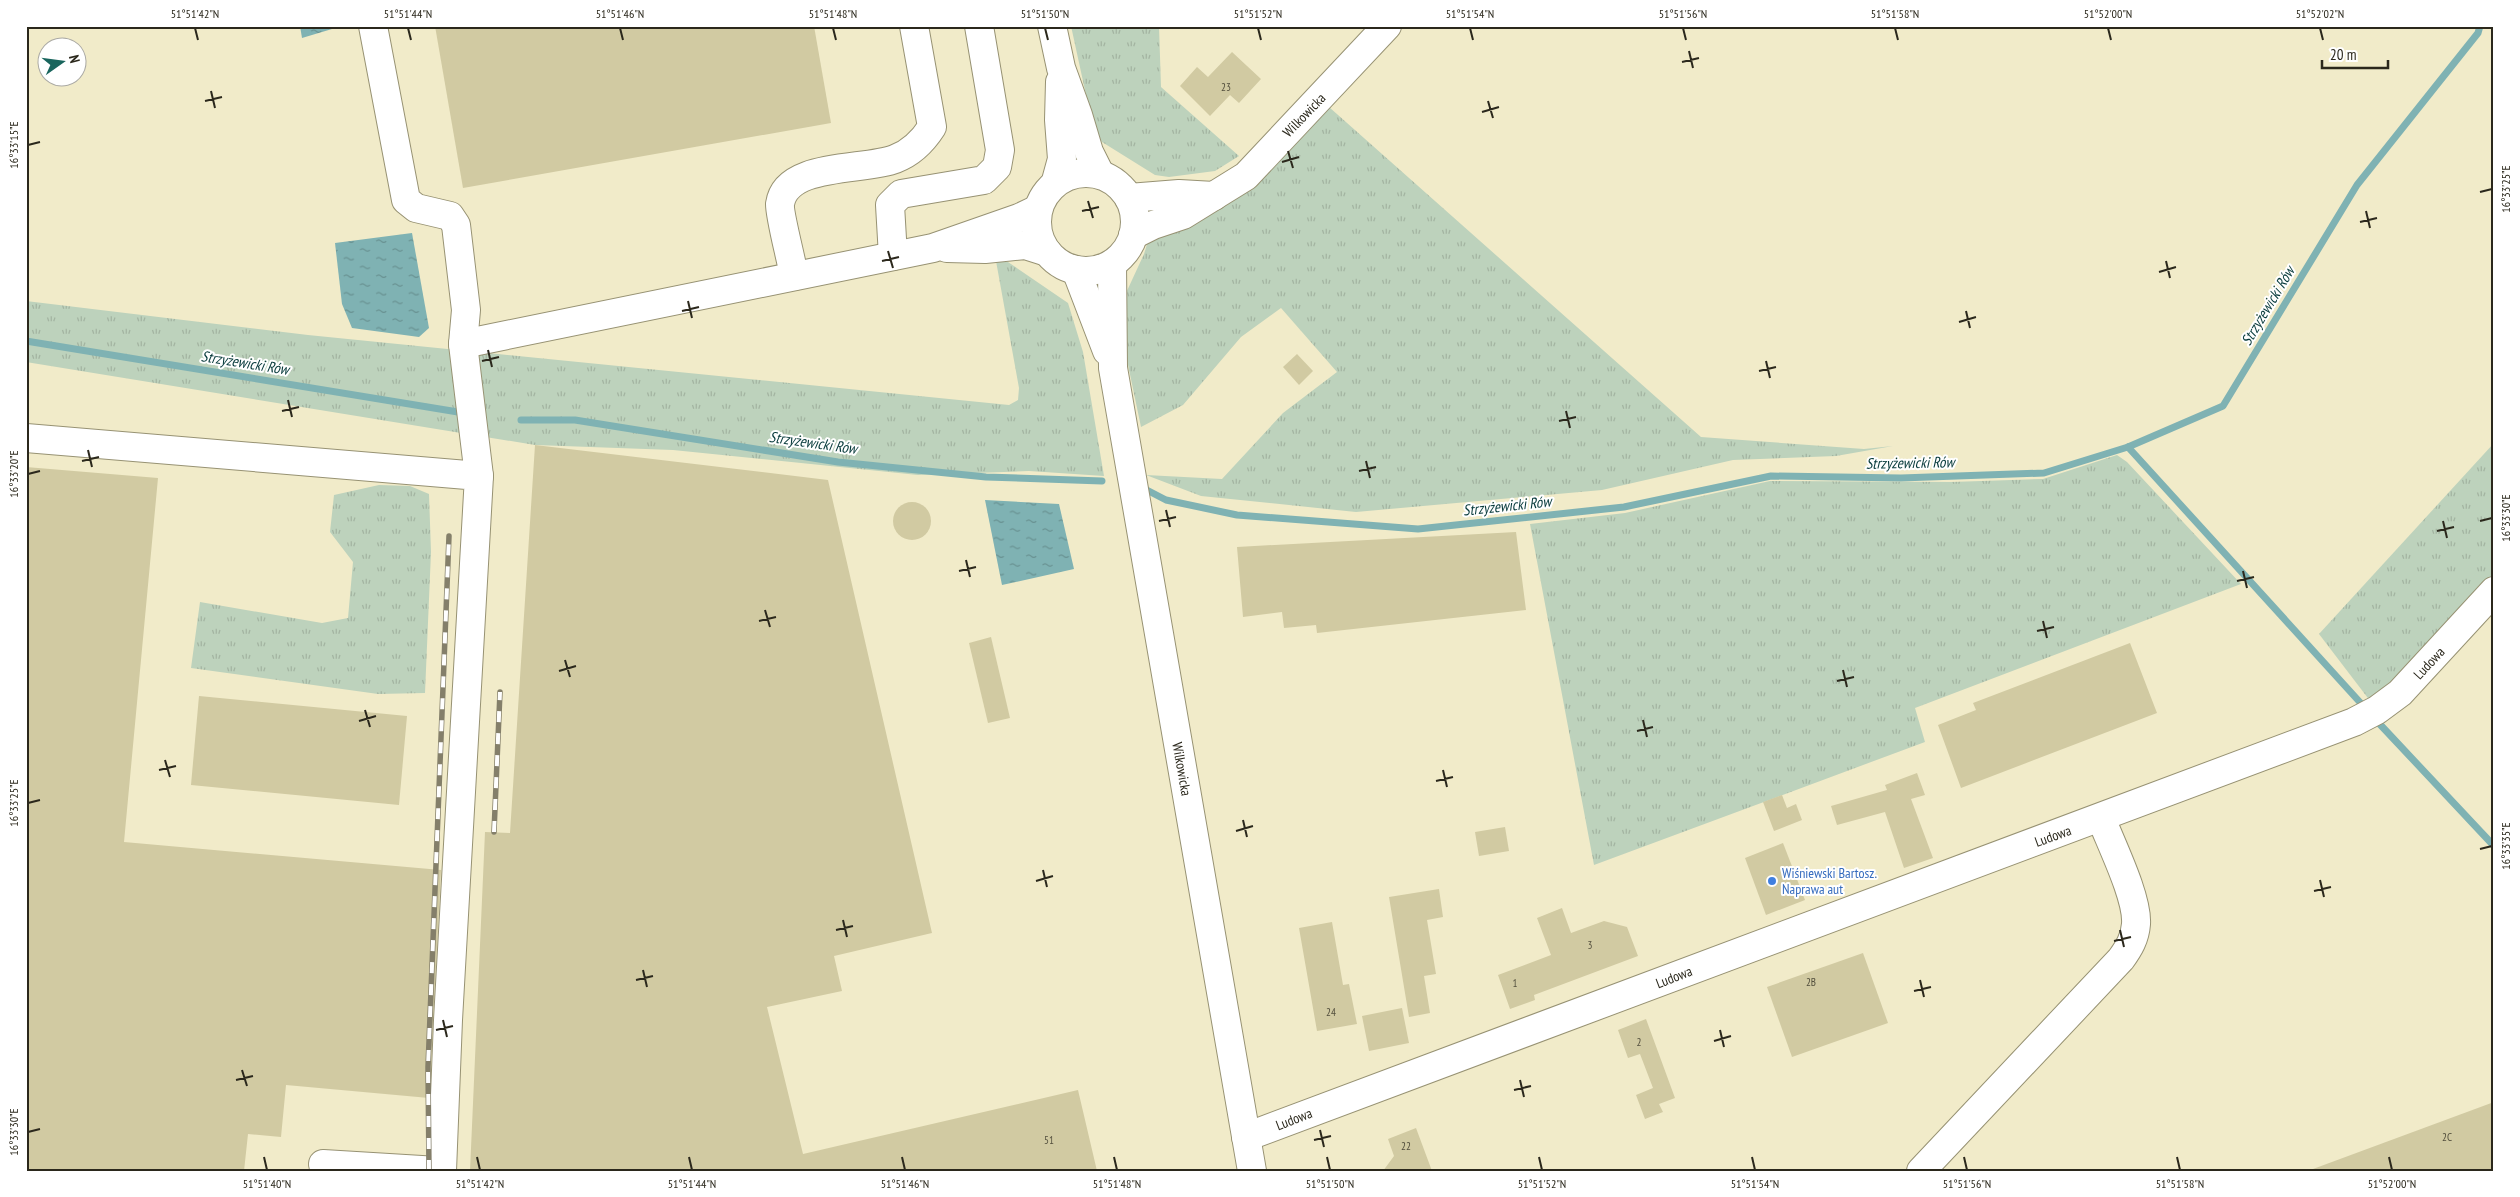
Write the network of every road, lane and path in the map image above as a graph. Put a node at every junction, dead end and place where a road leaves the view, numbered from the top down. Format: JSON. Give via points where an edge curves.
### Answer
{"nodes":[{"id":1,"x":373,"y":26,"type":"edge"},
{"id":2,"x":914,"y":26,"type":"edge"},
{"id":3,"x":979,"y":26,"type":"edge"},
{"id":4,"x":1052,"y":26,"type":"edge"},
{"id":5,"x":1387,"y":26,"type":"edge"},
{"id":6,"x":1061,"y":68,"type":"junction"},
{"id":7,"x":1100,"y":174,"type":"junction"},
{"id":8,"x":1056,"y":181,"type":"junction"},
{"id":9,"x":1214,"y":196,"type":"junction"},
{"id":10,"x":1130,"y":198,"type":"junction"},
{"id":11,"x":1038,"y":209,"type":"junction"},
{"id":12,"x":1133,"y":235,"type":"junction"},
{"id":13,"x":932,"y":248,"type":"junction"},
{"id":14,"x":1046,"y":252,"type":"junction"},
{"id":15,"x":893,"y":256,"type":"junction"},
{"id":16,"x":1112,"y":264,"type":"junction"},
{"id":17,"x":1076,"y":270,"type":"junction"},
{"id":18,"x":794,"y":276,"type":"junction"},
{"id":19,"x":463,"y":344,"type":"junction"},
{"id":20,"x":1113,"y":368,"type":"junction"},
{"id":21,"x":26,"y":438,"type":"edge"},
{"id":22,"x":479,"y":476,"type":"junction"},
{"id":23,"x":2494,"y":592,"type":"edge"},
{"id":24,"x":2101,"y":818,"type":"junction"},
{"id":25,"x":1246,"y":1137,"type":"junction"},
{"id":26,"x":323,"y":1164,"type":"dead end"},
{"id":27,"x":440,"y":1171,"type":"edge"},
{"id":28,"x":1252,"y":1171,"type":"edge"},
{"id":29,"x":1921,"y":1171,"type":"edge"}],
"edges":[{"from":1,"to":19,"type":"street","via":[[406,200],[416,208],[450,216],[456,225],[466,310]]},
{"from":2,"to":18,"type":"street","via":[[932,127],[922,143],[895,159],[806,175],[788,188],[780,204]]},
{"from":3,"to":15,"type":"street","via":[[1000,150],[997,167],[984,180],[901,194],[890,205]]},
{"from":4,"to":6,"type":"street"},
{"from":5,"to":9,"type":"street","name":"Wilkowicka","via":[[1246,176]]},
{"from":6,"to":7,"type":"street","via":[[1089,152]]},
{"from":6,"to":8,"type":"street","via":[[1062,159]]},
{"from":7,"to":8,"type":"street","via":[[1080,172]]},
{"from":7,"to":10,"type":"street","via":[[1118,184]]},
{"from":8,"to":11,"type":"street"},
{"from":9,"to":10,"type":"street","via":[[1179,194]]},
{"from":9,"to":12,"type":"street","name":"Wilkowicka","via":[[1183,216]]},
{"from":10,"to":12,"type":"street","via":[[1134,210]]},
{"from":11,"to":13,"type":"street"},
{"from":11,"to":14,"type":"street","via":[[1037,233]]},
{"from":12,"to":16,"type":"street","via":[[1125,252]]},
{"from":13,"to":14,"type":"street","via":[[985,249],[1025,245]]},
{"from":13,"to":15,"type":"street"},
{"from":14,"to":17,"type":"street","via":[[1055,261]]},
{"from":15,"to":18,"type":"street"},
{"from":16,"to":17,"type":"street","via":[[1096,270]]},
{"from":16,"to":20,"type":"street","name":"Wilkowicka"},
{"from":17,"to":20,"type":"street","name":"Wilkowicka"},
{"from":18,"to":19,"type":"street"},
{"from":19,"to":22,"type":"street"},
{"from":20,"to":25,"type":"street","name":"Wilkowicka"},
{"from":21,"to":22,"type":"street"},
{"from":22,"to":27,"type":"street"},
{"from":23,"to":24,"type":"street","name":"Ludowa","via":[[2400,693],[2354,722]]},
{"from":24,"to":25,"type":"street","name":"Ludowa"},
{"from":24,"to":29,"type":"street","via":[[2134,904],[2136,923],[2132,942],[2115,966]]},
{"from":25,"to":28,"type":"street","name":"Wilkowicka"},
{"from":26,"to":27,"type":"street"}]}
